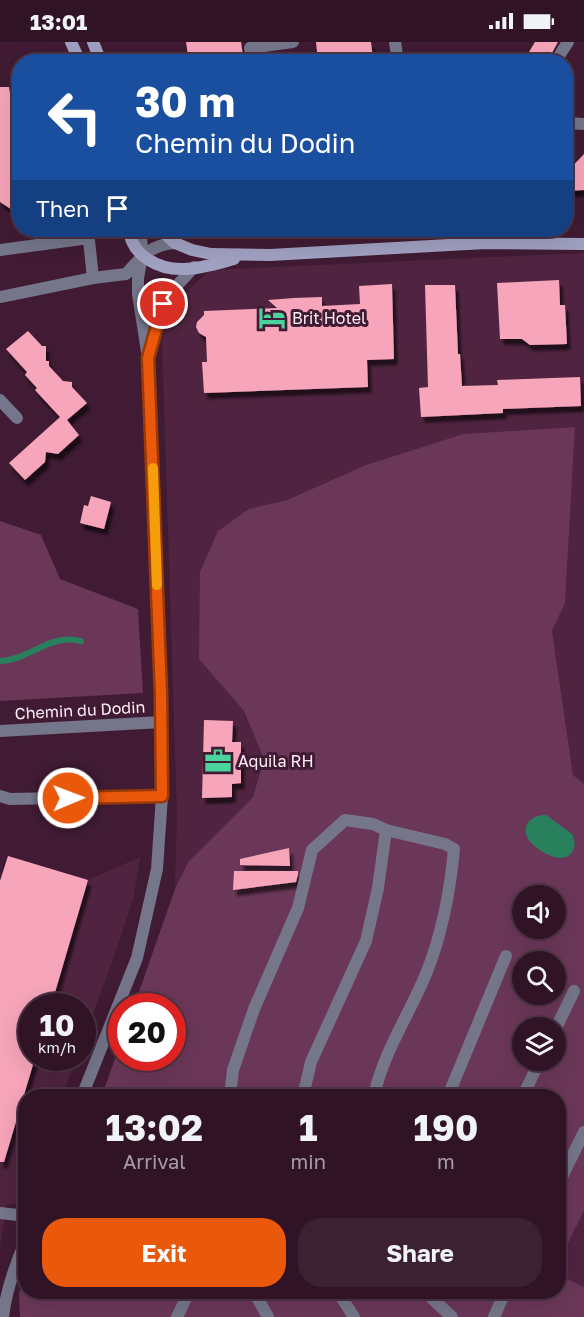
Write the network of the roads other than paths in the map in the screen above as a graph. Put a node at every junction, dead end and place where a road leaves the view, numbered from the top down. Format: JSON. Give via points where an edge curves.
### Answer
{"nodes":[{"id":1,"x":293,"y":42,"type":"edge"},
{"id":2,"x":251,"y":54,"type":"edge"},
{"id":3,"x":72,"y":237,"type":"edge"},
{"id":4,"x":88,"y":237,"type":"edge"},
{"id":5,"x":131,"y":237,"type":"edge"},
{"id":6,"x":141,"y":237,"type":"edge"},
{"id":7,"x":169,"y":237,"type":"edge"},
{"id":8,"x":484,"y":237,"type":"edge"},
{"id":9,"x":175,"y":243,"type":"junction"},
{"id":10,"x":485,"y":243,"type":"junction"},
{"id":11,"x":584,"y":244,"type":"edge"},
{"id":12,"x":0,"y":250,"type":"edge"},
{"id":13,"x":247,"y":255,"type":"junction"},
{"id":14,"x":142,"y":256,"type":"junction"},
{"id":15,"x":194,"y":267,"type":"junction"},
{"id":16,"x":93,"y":278,"type":"junction"},
{"id":17,"x":0,"y":297,"type":"edge"},
{"id":18,"x":148,"y":358,"type":"junction"},
{"id":19,"x":0,"y":400,"type":"edge"},
{"id":20,"x":17,"y":418,"type":"dead end"},
{"id":21,"x":162,"y":722,"type":"junction"},
{"id":22,"x":0,"y":731,"type":"edge"},
{"id":23,"x":0,"y":795,"type":"edge"},
{"id":24,"x":162,"y":796,"type":"junction"},
{"id":25,"x":386,"y":830,"type":"junction"},
{"id":26,"x":506,"y":956,"type":"dead end"},
{"id":27,"x":574,"y":991,"type":"dead end"},
{"id":28,"x":561,"y":1017,"type":"edge"},
{"id":29,"x":535,"y":1071,"type":"edge"},
{"id":30,"x":85,"y":1089,"type":"edge"},
{"id":31,"x":231,"y":1089,"type":"edge"},
{"id":32,"x":305,"y":1089,"type":"edge"},
{"id":33,"x":376,"y":1089,"type":"edge"},
{"id":34,"x":451,"y":1089,"type":"edge"},
{"id":35,"x":526,"y":1089,"type":"edge"},
{"id":36,"x":584,"y":1132,"type":"edge"},
{"id":37,"x":566,"y":1169,"type":"edge"},
{"id":38,"x":0,"y":1213,"type":"edge"},
{"id":39,"x":18,"y":1215,"type":"edge"},
{"id":40,"x":18,"y":1260,"type":"edge"},
{"id":41,"x":186,"y":1299,"type":"edge"},
{"id":42,"x":258,"y":1299,"type":"edge"},
{"id":43,"x":342,"y":1299,"type":"edge"},
{"id":44,"x":433,"y":1299,"type":"edge"},
{"id":45,"x":503,"y":1299,"type":"edge"},
{"id":46,"x":3,"y":1317,"type":"edge"},
{"id":47,"x":177,"y":1317,"type":"edge"},
{"id":48,"x":268,"y":1317,"type":"edge"},
{"id":49,"x":354,"y":1317,"type":"edge"},
{"id":50,"x":452,"y":1317,"type":"edge"},
{"id":51,"x":494,"y":1317,"type":"edge"}],
"edges":[{"from":1,"to":2,"type":"street","via":[[250,48]]},
{"from":3,"to":12,"type":"street"},
{"from":4,"to":16,"type":"street"},
{"from":5,"to":14,"type":"street"},
{"from":6,"to":14,"type":"street","name":"Chemin du Dodin"},
{"from":7,"to":9,"type":"street"},
{"from":8,"to":10,"type":"street"},
{"from":9,"to":13,"type":"street","via":[[211,254]]},
{"from":9,"to":14,"type":"street","via":[[156,246]]},
{"from":10,"to":11,"type":"street"},
{"from":10,"to":13,"type":"street"},
{"from":13,"to":15,"type":"street"},
{"from":14,"to":15,"type":"street","via":[[161,266]]},
{"from":14,"to":16,"type":"street","via":[[126,274]]},
{"from":14,"to":18,"type":"street","name":"Chemin du Dodin","via":[[138,294]]},
{"from":15,"to":18,"type":"street","name":"Chemin du Dodin","via":[[163,304]]},
{"from":16,"to":17,"type":"street"},
{"from":18,"to":21,"type":"street","name":"Chemin du Dodin"},
{"from":19,"to":20,"type":"street"},
{"from":21,"to":22,"type":"street","name":"Chemin du Dodin"},
{"from":21,"to":24,"type":"street","name":"Chemin du Dodin"},
{"from":23,"to":24,"type":"street","via":[[10,799]]},
{"from":24,"to":30,"type":"street","name":"Chemin du Dodin","via":[[157,869],[137,958]]},
{"from":25,"to":31,"type":"street","via":[[345,820],[312,850],[298,908],[254,1009],[233,1070]]},
{"from":25,"to":32,"type":"street","via":[[366,941],[311,1062]]},
{"from":25,"to":33,"type":"street","via":[[454,849],[450,893],[440,935],[426,974],[389,1049]]},
{"from":26,"to":34,"type":"street"},
{"from":27,"to":28,"type":"street"},
{"from":29,"to":35,"type":"street"},
{"from":36,"to":37,"type":"street"},
{"from":38,"to":39,"type":"street"},
{"from":40,"to":46,"type":"street"},
{"from":41,"to":47,"type":"street"},
{"from":42,"to":48,"type":"street"},
{"from":43,"to":49,"type":"street"},
{"from":44,"to":50,"type":"street"},
{"from":45,"to":51,"type":"street"}]}
